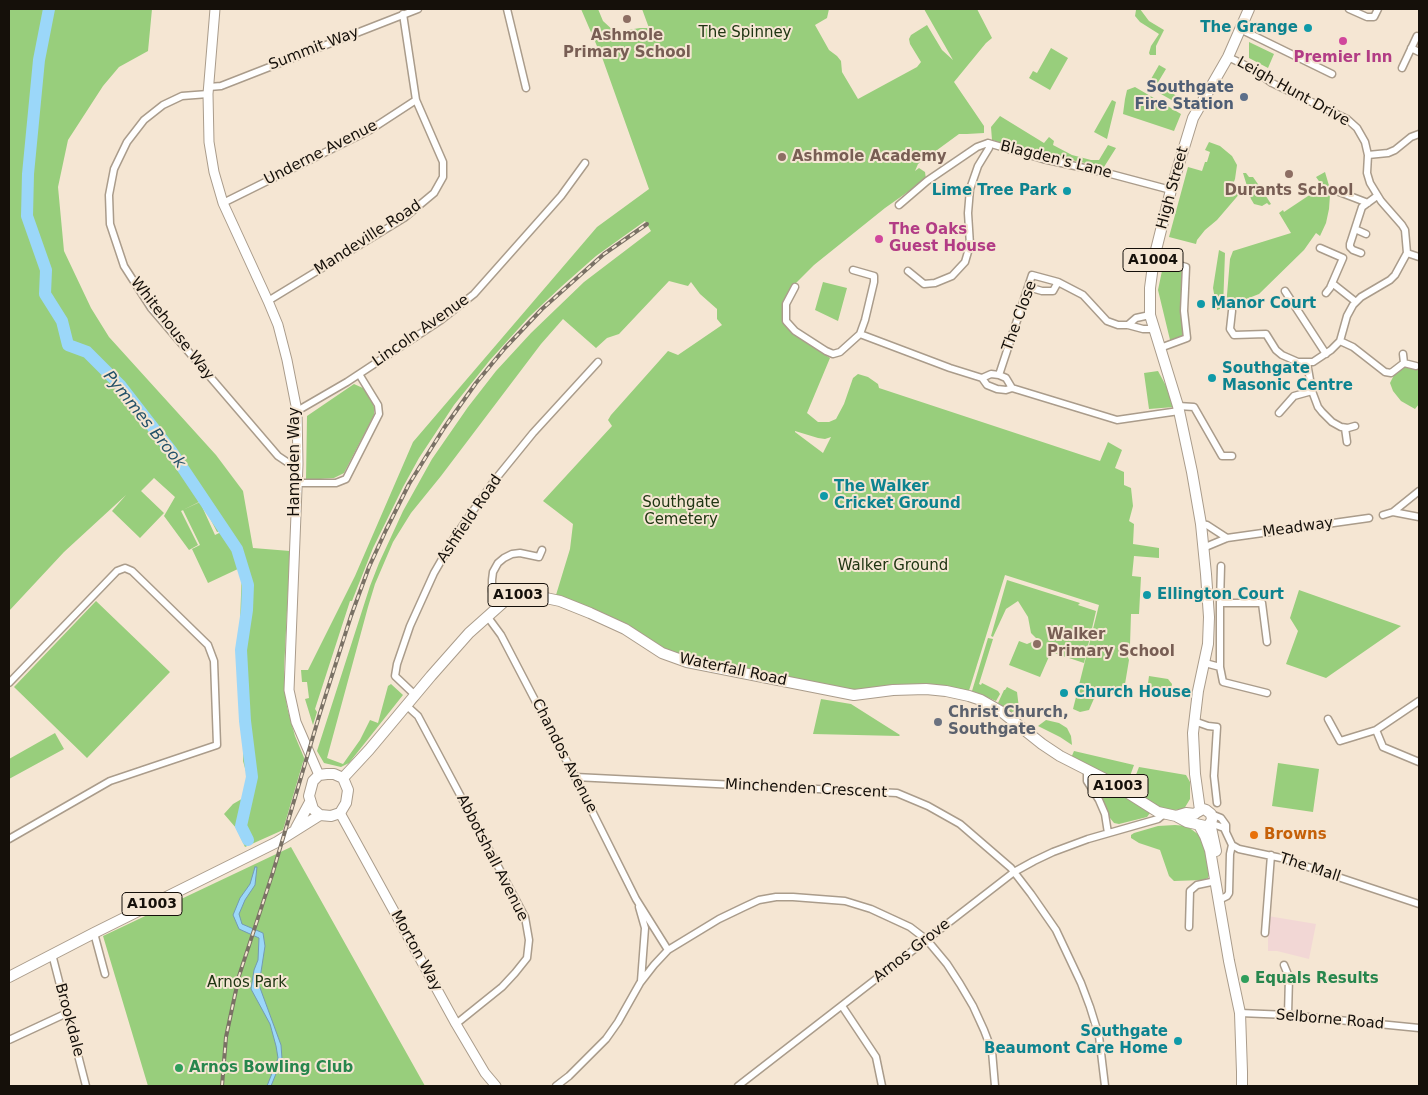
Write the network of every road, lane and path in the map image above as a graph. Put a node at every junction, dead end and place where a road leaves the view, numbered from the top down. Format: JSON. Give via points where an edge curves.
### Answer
{"nodes":[{"id":1,"x":215,"y":9,"type":"edge"},
{"id":2,"x":418,"y":9,"type":"edge"},
{"id":3,"x":507,"y":9,"type":"edge"},
{"id":4,"x":1249,"y":9,"type":"edge"},
{"id":5,"x":1349,"y":9,"type":"edge"},
{"id":6,"x":1378,"y":9,"type":"edge"},
{"id":7,"x":402,"y":14,"type":"junction"},
{"id":8,"x":1240,"y":29,"type":"junction"},
{"id":9,"x":1417,"y":36,"type":"dead end"},
{"id":10,"x":1411,"y":48,"type":"junction"},
{"id":11,"x":1419,"y":52,"type":"edge"},
{"id":12,"x":1228,"y":57,"type":"junction"},
{"id":13,"x":1402,"y":68,"type":"dead end"},
{"id":14,"x":1332,"y":74,"type":"dead end"},
{"id":15,"x":526,"y":88,"type":"dead end"},
{"id":16,"x":208,"y":90,"type":"junction"},
{"id":17,"x":416,"y":100,"type":"junction"},
{"id":18,"x":1419,"y":134,"type":"edge"},
{"id":19,"x":988,"y":143,"type":"junction"},
{"id":20,"x":1368,"y":155,"type":"junction"},
{"id":21,"x":585,"y":163,"type":"dead end"},
{"id":22,"x":1171,"y":190,"type":"junction"},
{"id":23,"x":1334,"y":190,"type":"dead end"},
{"id":24,"x":1377,"y":196,"type":"junction"},
{"id":25,"x":223,"y":203,"type":"junction"},
{"id":26,"x":1368,"y":203,"type":"junction"},
{"id":27,"x":899,"y":205,"type":"dead end"},
{"id":28,"x":1355,"y":229,"type":"junction"},
{"id":29,"x":1366,"y":234,"type":"dead end"},
{"id":30,"x":1320,"y":248,"type":"dead end"},
{"id":31,"x":1361,"y":252,"type":"dead end"},
{"id":32,"x":1407,"y":253,"type":"junction"},
{"id":33,"x":1419,"y":257,"type":"edge"},
{"id":34,"x":1154,"y":258,"type":"junction"},
{"id":35,"x":853,"y":270,"type":"dead end"},
{"id":36,"x":908,"y":271,"type":"dead end"},
{"id":37,"x":1058,"y":282,"type":"junction"},
{"id":38,"x":1332,"y":283,"type":"junction"},
{"id":39,"x":796,"y":287,"type":"dead end"},
{"id":40,"x":1028,"y":288,"type":"junction"},
{"id":41,"x":1285,"y":291,"type":"dead end"},
{"id":42,"x":1326,"y":293,"type":"dead end"},
{"id":43,"x":268,"y":301,"type":"junction"},
{"id":44,"x":1356,"y":302,"type":"junction"},
{"id":45,"x":1232,"y":311,"type":"dead end"},
{"id":46,"x":1150,"y":314,"type":"junction"},
{"id":47,"x":1128,"y":325,"type":"junction"},
{"id":48,"x":1154,"y":329,"type":"junction"},
{"id":49,"x":860,"y":334,"type":"junction"},
{"id":50,"x":1340,"y":341,"type":"junction"},
{"id":51,"x":1160,"y":348,"type":"junction"},
{"id":52,"x":1326,"y":354,"type":"junction"},
{"id":53,"x":1403,"y":354,"type":"dead end"},
{"id":54,"x":598,"y":362,"type":"dead end"},
{"id":55,"x":1307,"y":363,"type":"junction"},
{"id":56,"x":1404,"y":363,"type":"junction"},
{"id":57,"x":1416,"y":366,"type":"dead end"},
{"id":58,"x":359,"y":374,"type":"junction"},
{"id":59,"x":999,"y":375,"type":"junction"},
{"id":60,"x":982,"y":378,"type":"junction"},
{"id":61,"x":1012,"y":388,"type":"junction"},
{"id":62,"x":1312,"y":391,"type":"junction"},
{"id":63,"x":1178,"y":409,"type":"junction"},
{"id":64,"x":297,"y":411,"type":"junction"},
{"id":65,"x":1279,"y":413,"type":"dead end"},
{"id":66,"x":1355,"y":426,"type":"dead end"},
{"id":67,"x":1345,"y":428,"type":"junction"},
{"id":68,"x":1347,"y":442,"type":"dead end"},
{"id":69,"x":1232,"y":456,"type":"dead end"},
{"id":70,"x":298,"y":464,"type":"junction"},
{"id":71,"x":297,"y":483,"type":"junction"},
{"id":72,"x":1419,"y":491,"type":"edge"},
{"id":73,"x":1393,"y":512,"type":"junction"},
{"id":74,"x":1383,"y":514,"type":"dead end"},
{"id":75,"x":1419,"y":517,"type":"edge"},
{"id":76,"x":1369,"y":518,"type":"dead end"},
{"id":77,"x":1201,"y":524,"type":"junction"},
{"id":78,"x":1227,"y":538,"type":"junction"},
{"id":79,"x":1204,"y":548,"type":"junction"},
{"id":80,"x":542,"y":550,"type":"dead end"},
{"id":81,"x":1221,"y":566,"type":"dead end"},
{"id":82,"x":1207,"y":588,"type":"junction"},
{"id":83,"x":1220,"y":588,"type":"junction"},
{"id":84,"x":1220,"y":604,"type":"junction"},
{"id":85,"x":500,"y":605,"type":"junction"},
{"id":86,"x":487,"y":616,"type":"junction"},
{"id":87,"x":1267,"y":642,"type":"dead end"},
{"id":88,"x":1205,"y":663,"type":"junction"},
{"id":89,"x":1220,"y":667,"type":"junction"},
{"id":90,"x":9,"y":683,"type":"edge"},
{"id":91,"x":1267,"y":693,"type":"dead end"},
{"id":92,"x":415,"y":695,"type":"junction"},
{"id":93,"x":1419,"y":702,"type":"edge"},
{"id":94,"x":407,"y":706,"type":"junction"},
{"id":95,"x":1328,"y":719,"type":"dead end"},
{"id":96,"x":1194,"y":721,"type":"junction"},
{"id":97,"x":1376,"y":730,"type":"junction"},
{"id":98,"x":1419,"y":762,"type":"edge"},
{"id":99,"x":1087,"y":770,"type":"junction"},
{"id":100,"x":319,"y":775,"type":"junction"},
{"id":101,"x":575,"y":777,"type":"junction"},
{"id":102,"x":343,"y":778,"type":"junction"},
{"id":103,"x":310,"y":802,"type":"junction"},
{"id":104,"x":1217,"y":803,"type":"dead end"},
{"id":105,"x":340,"y":813,"type":"junction"},
{"id":106,"x":1164,"y":814,"type":"junction"},
{"id":107,"x":320,"y":815,"type":"junction"},
{"id":108,"x":1198,"y":818,"type":"junction"},
{"id":109,"x":1210,"y":818,"type":"junction"},
{"id":110,"x":295,"y":829,"type":"junction"},
{"id":111,"x":1108,"y":833,"type":"junction"},
{"id":112,"x":9,"y":839,"type":"edge"},
{"id":113,"x":1232,"y":845,"type":"junction"},
{"id":114,"x":1271,"y":855,"type":"junction"},
{"id":115,"x":1014,"y":872,"type":"junction"},
{"id":116,"x":1216,"y":881,"type":"junction"},
{"id":117,"x":636,"y":899,"type":"junction"},
{"id":118,"x":1219,"y":900,"type":"junction"},
{"id":119,"x":1419,"y":904,"type":"edge"},
{"id":120,"x":1189,"y":927,"type":"dead end"},
{"id":121,"x":94,"y":933,"type":"junction"},
{"id":122,"x":1265,"y":933,"type":"dead end"},
{"id":123,"x":927,"y":940,"type":"junction"},
{"id":124,"x":668,"y":950,"type":"junction"},
{"id":125,"x":52,"y":954,"type":"junction"},
{"id":126,"x":1284,"y":965,"type":"dead end"},
{"id":127,"x":105,"y":974,"type":"dead end"},
{"id":128,"x":9,"y":977,"type":"edge"},
{"id":129,"x":640,"y":983,"type":"junction"},
{"id":130,"x":842,"y":1006,"type":"junction"},
{"id":131,"x":1240,"y":1012,"type":"junction"},
{"id":132,"x":67,"y":1014,"type":"junction"},
{"id":133,"x":1288,"y":1015,"type":"junction"},
{"id":134,"x":456,"y":1024,"type":"junction"},
{"id":135,"x":1419,"y":1028,"type":"edge"},
{"id":136,"x":9,"y":1040,"type":"edge"},
{"id":137,"x":86,"y":1086,"type":"edge"},
{"id":138,"x":496,"y":1086,"type":"edge"},
{"id":139,"x":556,"y":1086,"type":"edge"},
{"id":140,"x":738,"y":1086,"type":"edge"},
{"id":141,"x":882,"y":1086,"type":"edge"},
{"id":142,"x":995,"y":1086,"type":"edge"},
{"id":143,"x":1105,"y":1086,"type":"edge"},
{"id":144,"x":1242,"y":1086,"type":"edge"}],
"edges":[{"from":1,"to":16,"type":"street","name":"Hampden Way"},
{"from":2,"to":7,"type":"street","name":"Summit Way"},
{"from":3,"to":15,"type":"street"},
{"from":4,"to":8,"type":"main road","name":"High Street","number":"A1004"},
{"from":5,"to":6,"type":"street","via":[[1367,17],[1374,16]]},
{"from":7,"to":16,"type":"street","name":"Summit Way"},
{"from":7,"to":17,"type":"street","name":"Mandeville Road"},
{"from":8,"to":12,"type":"main road","name":"High Street","number":"A1004"},
{"from":8,"to":14,"type":"street"},
{"from":9,"to":10,"type":"street"},
{"from":10,"to":11,"type":"street"},
{"from":10,"to":13,"type":"street"},
{"from":12,"to":20,"type":"street","name":"Leigh Hunt Drive","via":[[1347,119],[1360,133]]},
{"from":12,"to":22,"type":"main road","name":"High Street","number":"A1004","via":[[1193,118]]},
{"from":16,"to":25,"type":"street","name":"Hampden Way","via":[[209,142]]},
{"from":16,"to":70,"type":"street","name":"Whitehouse Way","via":[[162,105],[144,120],[127,142],[114,169],[109,195],[110,224],[124,266],[151,308],[278,456]]},
{"from":17,"to":25,"type":"street","name":"Underne Avenue","via":[[370,130]]},
{"from":17,"to":43,"type":"street","name":"Mandeville Road","via":[[442,162],[443,178],[434,193],[404,218]]},
{"from":18,"to":20,"type":"street","via":[[1388,153]]},
{"from":19,"to":22,"type":"street","name":"Blagden's Lane"},
{"from":19,"to":27,"type":"street","name":"Blagden's Lane","via":[[927,181]]},
{"from":19,"to":36,"type":"street","via":[[989,148],[970,189],[970,245],[965,262],[952,276],[935,283],[924,284]]},
{"from":20,"to":24,"type":"street","name":"Leigh Hunt Drive","via":[[1367,172]]},
{"from":21,"to":58,"type":"street","name":"Lincoln Avenue","via":[[561,196],[474,294]]},
{"from":22,"to":34,"type":"main road","name":"High Street","number":"A1004"},
{"from":23,"to":26,"type":"street"},
{"from":24,"to":26,"type":"street"},
{"from":24,"to":32,"type":"street","name":"Leigh Hunt Drive","via":[[1405,230]]},
{"from":25,"to":43,"type":"street","name":"Hampden Way"},
{"from":26,"to":28,"type":"street","via":[[1362,207]]},
{"from":28,"to":29,"type":"street"},
{"from":28,"to":31,"type":"street","via":[[1350,247]]},
{"from":30,"to":38,"type":"street","via":[[1343,258]]},
{"from":32,"to":33,"type":"street"},
{"from":32,"to":44,"type":"street","via":[[1396,275]]},
{"from":34,"to":46,"type":"main road","name":"High Street","number":"A1004"},
{"from":34,"to":51,"type":"street","via":[[1186,267],[1184,311],[1187,338]]},
{"from":35,"to":49,"type":"street","via":[[874,276]]},
{"from":37,"to":40,"type":"street","via":[[1053,290]]},
{"from":37,"to":40,"type":"street","name":"The Close","via":[[1032,275]]},
{"from":37,"to":47,"type":"street","name":"The Close","via":[[1083,295],[1107,321]]},
{"from":38,"to":42,"type":"street"},
{"from":38,"to":44,"type":"street"},
{"from":39,"to":49,"type":"street","via":[[786,304],[786,321],[795,331],[833,354],[840,352]]},
{"from":40,"to":59,"type":"street","name":"The Close"},
{"from":41,"to":52,"type":"street"},
{"from":43,"to":64,"type":"street","name":"Hampden Way","via":[[278,325]]},
{"from":44,"to":50,"type":"street","via":[[1347,316]]},
{"from":45,"to":55,"type":"street","via":[[1230,329],[1234,335],[1266,334],[1282,355]]},
{"from":46,"to":47,"type":"street","via":[[1136,318]]},
{"from":46,"to":48,"type":"main road","name":"High Street","number":"A1004"},
{"from":47,"to":48,"type":"street","name":"The Close"},
{"from":48,"to":51,"type":"main road","name":"High Street","number":"A1004"},
{"from":49,"to":60,"type":"street"},
{"from":50,"to":52,"type":"street"},
{"from":50,"to":56,"type":"street","via":[[1385,372],[1391,373]]},
{"from":51,"to":63,"type":"main road","name":"High Street","number":"A1004"},
{"from":52,"to":55,"type":"street"},
{"from":53,"to":56,"type":"street"},
{"from":54,"to":92,"type":"street","name":"Ashfield Road","via":[[494,481],[434,573],[410,626],[395,676]]},
{"from":55,"to":62,"type":"street"},
{"from":56,"to":57,"type":"street"},
{"from":58,"to":64,"type":"street","name":"Lincoln Avenue"},
{"from":58,"to":71,"type":"street","via":[[378,405],[379,414],[346,479],[336,483]]},
{"from":59,"to":60,"type":"street"},
{"from":59,"to":61,"type":"street","via":[[1006,378]]},
{"from":60,"to":61,"type":"street","via":[[987,385],[997,389]]},
{"from":61,"to":63,"type":"street","via":[[1117,420]]},
{"from":62,"to":65,"type":"street","via":[[1294,396]]},
{"from":62,"to":67,"type":"street","via":[[1322,412]]},
{"from":63,"to":69,"type":"street","via":[[1194,407],[1222,456]]},
{"from":63,"to":77,"type":"main road","name":"High Street","number":"A1004"},
{"from":64,"to":70,"type":"street","name":"Hampden Way"},
{"from":66,"to":67,"type":"street"},
{"from":67,"to":68,"type":"street"},
{"from":70,"to":71,"type":"street","name":"Hampden Way"},
{"from":71,"to":100,"type":"street","name":"Hampden Way","via":[[289,690],[296,722]]},
{"from":72,"to":73,"type":"street"},
{"from":73,"to":74,"type":"street"},
{"from":73,"to":75,"type":"street"},
{"from":76,"to":78,"type":"street","name":"Meadway"},
{"from":77,"to":78,"type":"street"},
{"from":77,"to":79,"type":"main road","number":"A1004"},
{"from":78,"to":79,"type":"street","name":"Meadway"},
{"from":79,"to":82,"type":"main road","number":"A1004"},
{"from":80,"to":85,"type":"street","via":[[539,557],[520,553],[498,563],[493,572],[492,591]]},
{"from":81,"to":83,"type":"street"},
{"from":82,"to":83,"type":"street"},
{"from":82,"to":88,"type":"main road","number":"A1004"},
{"from":83,"to":84,"type":"street"},
{"from":84,"to":87,"type":"street","via":[[1262,602]]},
{"from":84,"to":89,"type":"street"},
{"from":85,"to":86,"type":"main road","name":"Waterfall Road","number":"A1003"},
{"from":85,"to":99,"type":"main road","name":"Waterfall Road","number":"A1003","via":[[511,597],[527,594],[560,601],[613,623],[677,659],[833,692],[854,695],[926,690],[969,696],[992,706],[1054,752]]},
{"from":86,"to":92,"type":"main road","name":"Waterfall Road","number":"A1003"},
{"from":86,"to":101,"type":"street","name":"Chandos Avenue","via":[[501,635]]},
{"from":88,"to":89,"type":"street"},
{"from":88,"to":96,"type":"main road","number":"A1004"},
{"from":89,"to":91,"type":"street","via":[[1223,682]]},
{"from":90,"to":112,"type":"street","via":[[117,571],[124,568],[132,571],[208,645],[214,661],[217,745],[110,781]]},
{"from":92,"to":94,"type":"main road","name":"Waterfall Road","number":"A1003"},
{"from":93,"to":97,"type":"street"},
{"from":94,"to":102,"type":"main road","name":"Waterfall Road","number":"A1003"},
{"from":94,"to":134,"type":"street","name":"Abbotshall Avenue","via":[[418,716],[525,917],[529,940],[527,958],[502,987]]},
{"from":95,"to":97,"type":"street","via":[[1340,741]]},
{"from":96,"to":104,"type":"street","via":[[1217,726],[1214,776]]},
{"from":96,"to":108,"type":"main road","number":"A1004"},
{"from":97,"to":98,"type":"street","via":[[1383,747]]},
{"from":99,"to":106,"type":"main road","number":"A1003"},
{"from":99,"to":111,"type":"street","via":[[1087,782],[1105,814]]},
{"from":100,"to":102,"type":"main road","via":[[334,774]]},
{"from":100,"to":103,"type":"main road","number":"A1003","via":[[310,789]]},
{"from":101,"to":115,"type":"street","name":"Minchenden Crescent","via":[[897,793],[960,824]]},
{"from":101,"to":117,"type":"street","name":"Chandos Avenue"},
{"from":102,"to":105,"type":"main road","via":[[348,790]]},
{"from":103,"to":107,"type":"main road"},
{"from":103,"to":110,"type":"main road","number":"A1003"},
{"from":105,"to":107,"type":"main road"},
{"from":105,"to":134,"type":"street","name":"Morton Way"},
{"from":106,"to":108,"type":"main road","number":"A1003","via":[[1176,816],[1186,813]]},
{"from":106,"to":111,"type":"street","name":"Arnos Grove","via":[[1158,819]]},
{"from":107,"to":110,"type":"main road"},
{"from":108,"to":109,"type":"main road","via":[[1204,826]]},
{"from":108,"to":109,"type":"main road","via":[[1206,810]]},
{"from":108,"to":116,"type":"main road","number":"A1004","via":[[1210,850]]},
{"from":109,"to":113,"type":"street","via":[[1223,826]]},
{"from":109,"to":116,"type":"main road","via":[[1219,872]]},
{"from":110,"to":121,"type":"main road","number":"A1003","via":[[277,842]]},
{"from":111,"to":115,"type":"street","name":"Arnos Grove","via":[[1054,852]]},
{"from":113,"to":114,"type":"street","name":"The Mall"},
{"from":113,"to":118,"type":"street","via":[[1229,893]]},
{"from":114,"to":119,"type":"street","name":"The Mall"},
{"from":114,"to":122,"type":"street"},
{"from":115,"to":123,"type":"street","name":"Arnos Grove"},
{"from":115,"to":143,"type":"street","name":"Minchenden Crescent","via":[[1056,930],[1082,983],[1099,1036]]},
{"from":116,"to":118,"type":"main road","number":"A1004"},
{"from":116,"to":120,"type":"street","via":[[1197,885],[1190,891]]},
{"from":117,"to":124,"type":"street","name":"Chandos Avenue"},
{"from":117,"to":129,"type":"street","name":"Chandos Avenue","via":[[645,928]]},
{"from":118,"to":131,"type":"main road","number":"A1004"},
{"from":121,"to":125,"type":"main road","number":"A1003"},
{"from":121,"to":127,"type":"street"},
{"from":123,"to":124,"type":"street","via":[[897,920],[845,901],[776,897],[759,900],[735,911]]},
{"from":123,"to":130,"type":"street","name":"Arnos Grove"},
{"from":123,"to":142,"type":"street","via":[[960,984],[980,1022],[992,1052]]},
{"from":124,"to":129,"type":"street"},
{"from":125,"to":128,"type":"main road","number":"A1003"},
{"from":125,"to":132,"type":"street","name":"Brookdale"},
{"from":126,"to":133,"type":"street","via":[[1289,977]]},
{"from":129,"to":139,"type":"street","via":[[606,1039]]},
{"from":130,"to":140,"type":"street","name":"Arnos Grove"},
{"from":130,"to":141,"type":"street","via":[[876,1057]]},
{"from":131,"to":133,"type":"street","name":"Selborne Road"},
{"from":131,"to":144,"type":"main road","number":"A1004"},
{"from":132,"to":136,"type":"street"},
{"from":132,"to":137,"type":"street","name":"Brookdale"},
{"from":133,"to":135,"type":"street","name":"Selborne Road"},
{"from":134,"to":138,"type":"street","name":"Morton Way"}]}
